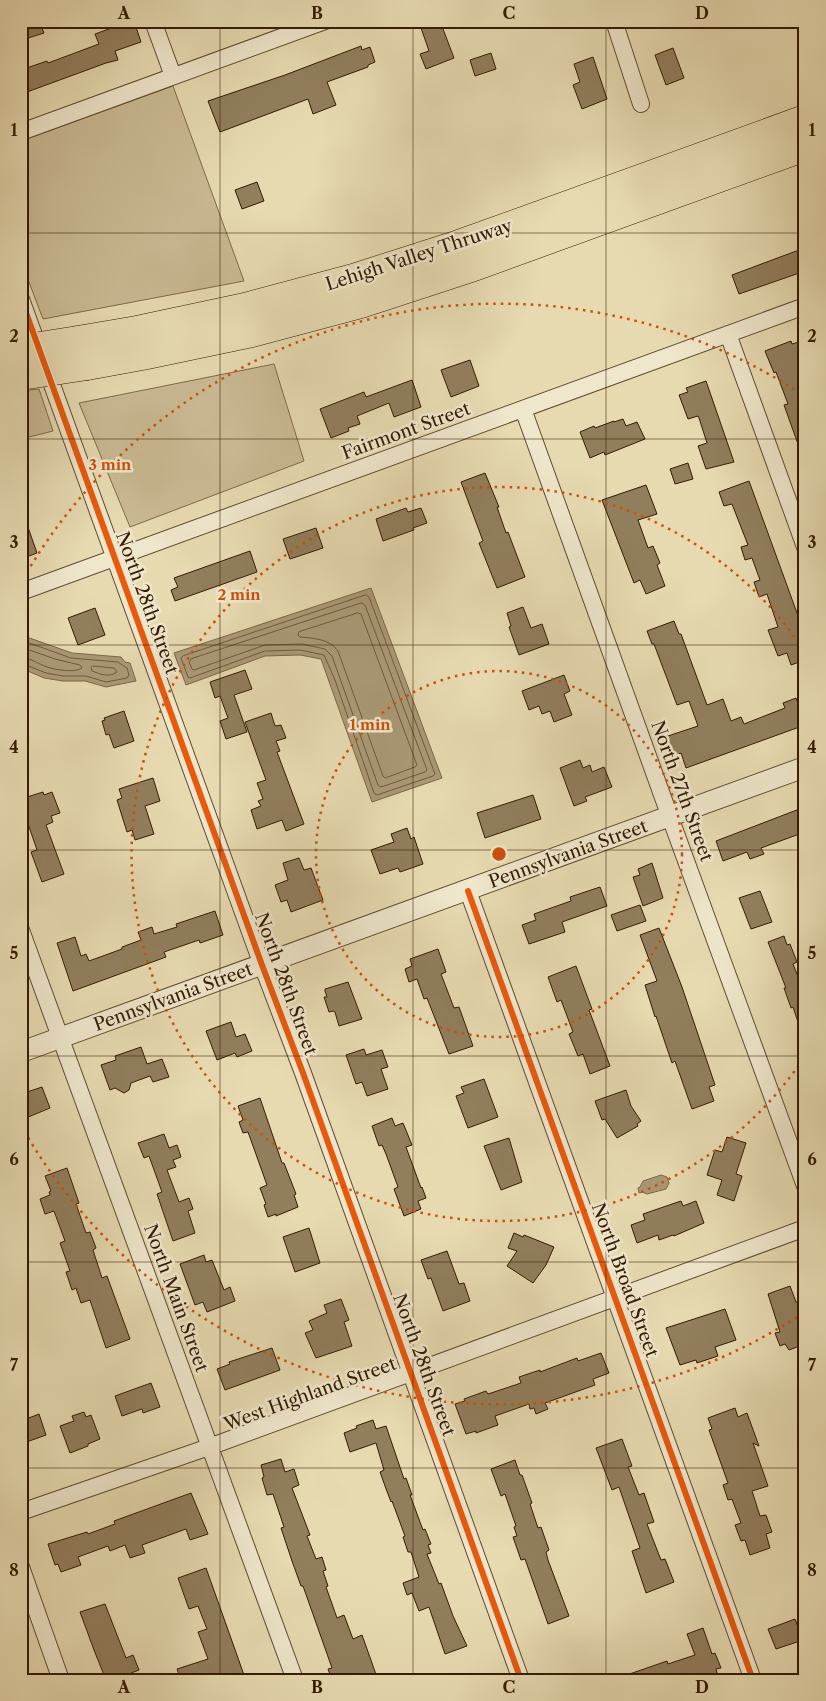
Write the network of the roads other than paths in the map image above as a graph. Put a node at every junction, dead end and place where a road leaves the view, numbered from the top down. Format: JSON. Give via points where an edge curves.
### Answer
{"nodes":[{"id":1,"x":154,"y":21,"type":"edge"},
{"id":2,"x":325,"y":21,"type":"edge"},
{"id":3,"x":614,"y":21,"type":"edge"},
{"id":4,"x":173,"y":76,"type":"junction"},
{"id":5,"x":641,"y":104,"type":"dead end"},
{"id":6,"x":805,"y":118,"type":"edge"},
{"id":7,"x":21,"y":132,"type":"edge"},
{"id":8,"x":805,"y":148,"type":"edge"},
{"id":9,"x":21,"y":299,"type":"edge"},
{"id":10,"x":805,"y":306,"type":"edge"},
{"id":11,"x":728,"y":334,"type":"junction"},
{"id":12,"x":21,"y":349,"type":"edge"},
{"id":13,"x":21,"y":376,"type":"edge"},
{"id":14,"x":523,"y":409,"type":"junction"},
{"id":15,"x":805,"y":547,"type":"edge"},
{"id":16,"x":115,"y":558,"type":"junction"},
{"id":17,"x":21,"y":592,"type":"edge"},
{"id":18,"x":805,"y":767,"type":"edge"},
{"id":19,"x":670,"y":818,"type":"junction"},
{"id":20,"x":468,"y":890,"type":"junction"},
{"id":21,"x":21,"y":930,"type":"edge"},
{"id":22,"x":262,"y":965,"type":"junction"},
{"id":23,"x":61,"y":1037,"type":"junction"},
{"id":24,"x":21,"y":1052,"type":"edge"},
{"id":25,"x":805,"y":1186,"type":"edge"},
{"id":26,"x":805,"y":1228,"type":"edge"},
{"id":27,"x":615,"y":1297,"type":"junction"},
{"id":28,"x":411,"y":1373,"type":"junction"},
{"id":29,"x":209,"y":1447,"type":"junction"},
{"id":30,"x":21,"y":1512,"type":"edge"},
{"id":31,"x":21,"y":1567,"type":"edge"},
{"id":32,"x":61,"y":1680,"type":"edge"},
{"id":33,"x":295,"y":1680,"type":"edge"},
{"id":34,"x":521,"y":1680,"type":"edge"},
{"id":35,"x":753,"y":1680,"type":"edge"}],
"edges":[{"from":1,"to":4,"type":"street"},
{"from":2,"to":4,"type":"street"},
{"from":3,"to":5,"type":"street"},
{"from":4,"to":7,"type":"street"},
{"from":6,"to":12,"type":"highway","name":"Lehigh Valley Thruway","bridge":true,"via":[[459,244],[353,278],[245,307],[137,330]]},
{"from":8,"to":13,"type":"highway","name":"Lehigh Valley Thruway","bridge":true,"via":[[415,288],[252,333]]},
{"from":9,"to":16,"type":"street","name":"North 28th Street"},
{"from":10,"to":11,"type":"street","name":"Fairmont Street"},
{"from":11,"to":14,"type":"street","name":"Fairmont Street"},
{"from":11,"to":15,"type":"street"},
{"from":14,"to":16,"type":"street","name":"Fairmont Street"},
{"from":14,"to":19,"type":"street","name":"North 27th Street"},
{"from":16,"to":17,"type":"street","name":"Fairmont Street"},
{"from":16,"to":22,"type":"street","name":"North 28th Street"},
{"from":18,"to":19,"type":"street","name":"Pennsylvania Street"},
{"from":19,"to":20,"type":"street","name":"Pennsylvania Street"},
{"from":19,"to":25,"type":"street","name":"North 27th Street"},
{"from":20,"to":22,"type":"street","name":"Pennsylvania Street"},
{"from":20,"to":27,"type":"street","name":"North Broad Street"},
{"from":21,"to":23,"type":"street","name":"North Main Street"},
{"from":22,"to":23,"type":"street","name":"Pennsylvania Street"},
{"from":22,"to":28,"type":"street","name":"North 28th Street"},
{"from":23,"to":24,"type":"street","name":"Pennsylvania Street"},
{"from":23,"to":29,"type":"street","name":"North Main Street"},
{"from":26,"to":27,"type":"street","name":"West Highland Street"},
{"from":27,"to":28,"type":"street","name":"West Highland Street"},
{"from":27,"to":35,"type":"street","name":"North Broad Street"},
{"from":28,"to":29,"type":"street","name":"West Highland Street"},
{"from":28,"to":34,"type":"street","name":"North 28th Street"},
{"from":29,"to":30,"type":"street","name":"West Highland Street"},
{"from":29,"to":33,"type":"street","name":"North Main Street"},
{"from":31,"to":32,"type":"street"}]}
